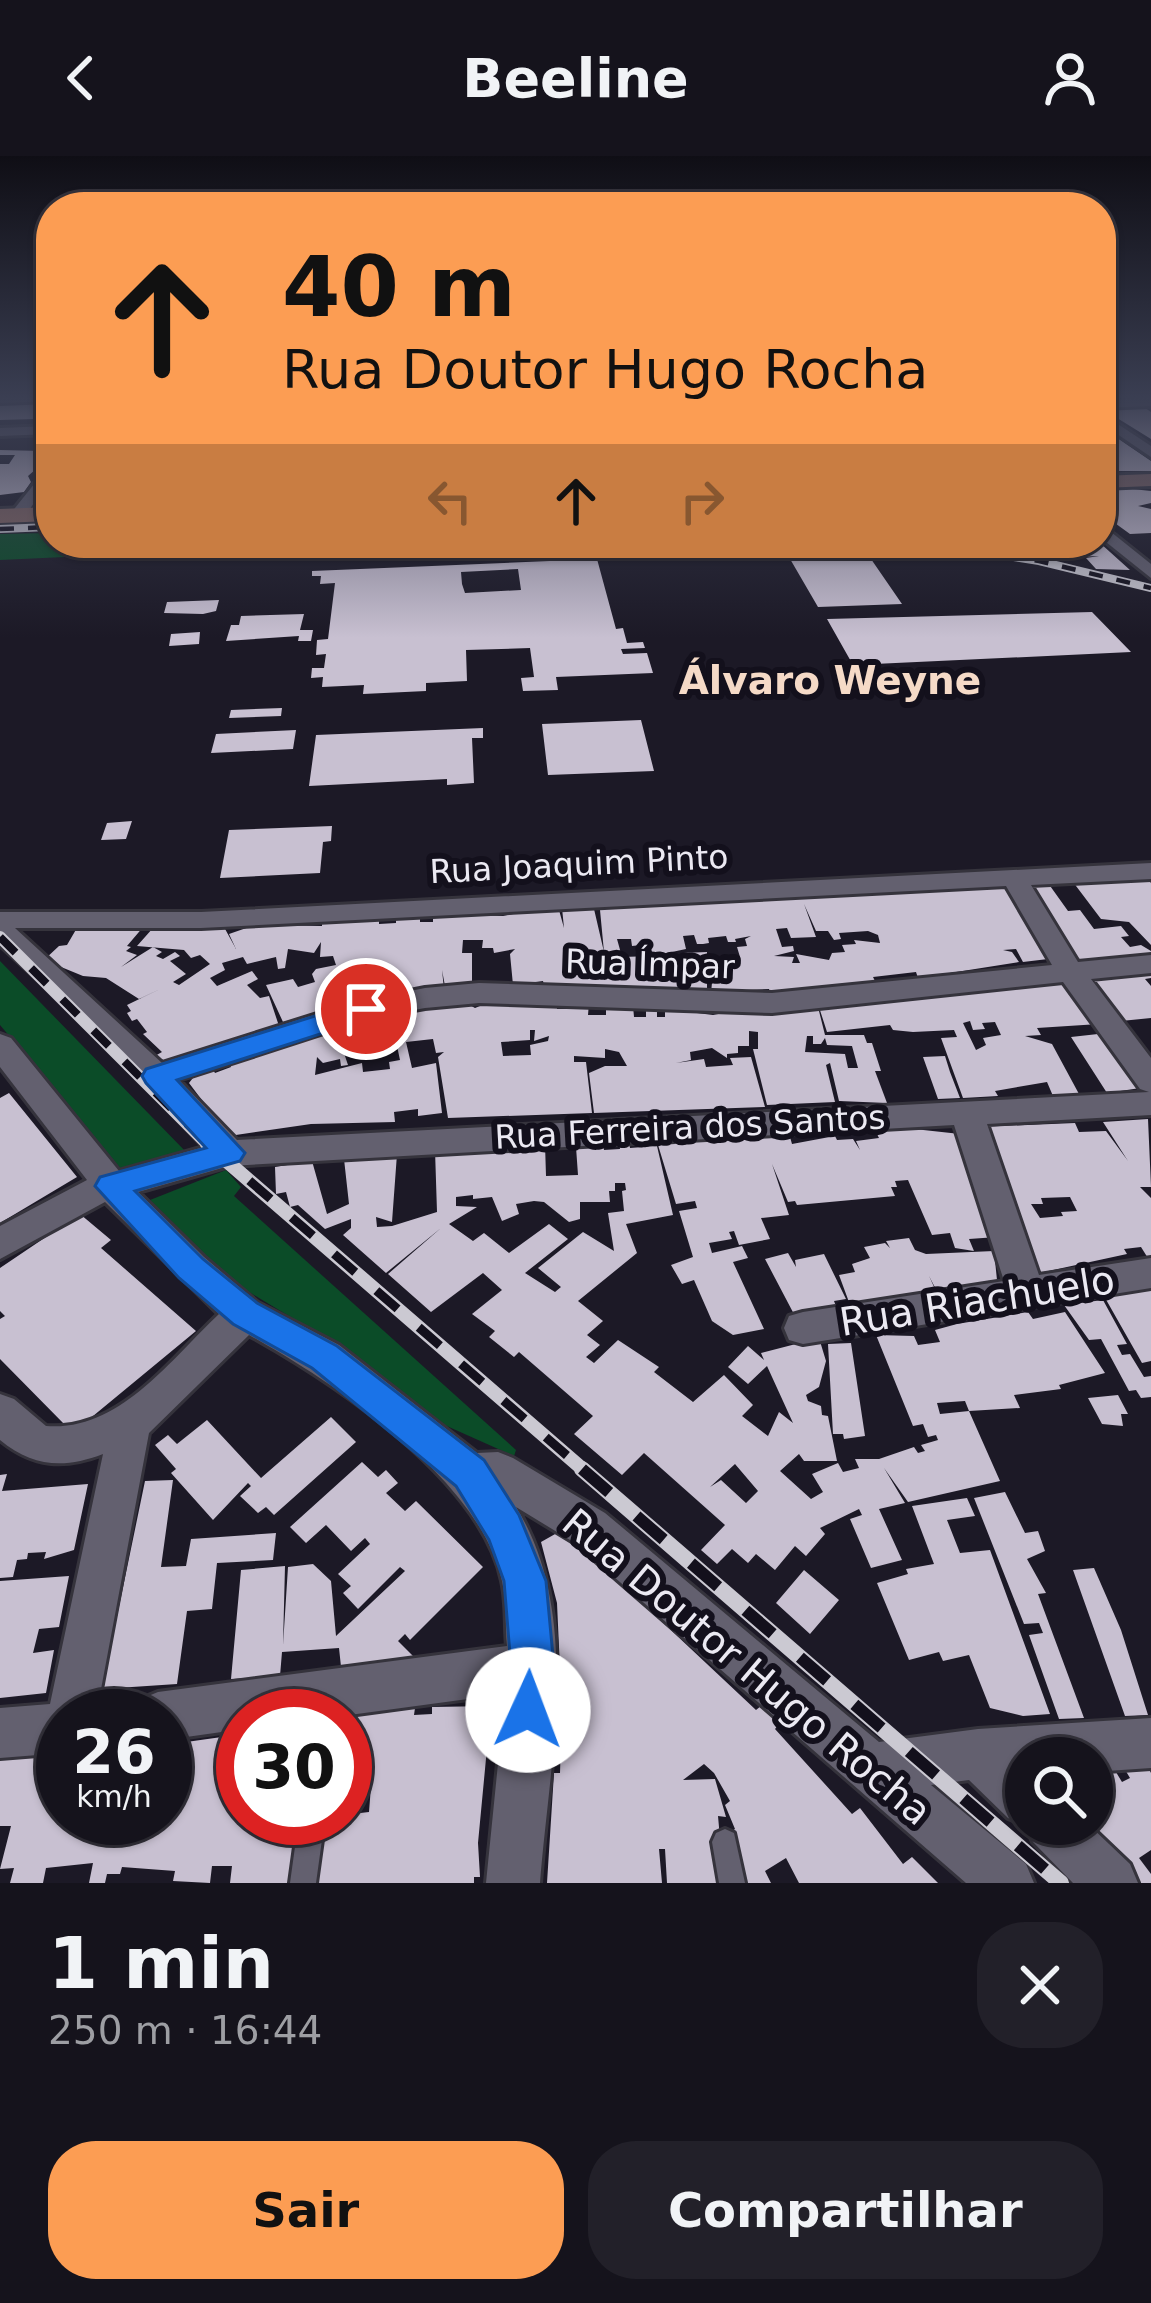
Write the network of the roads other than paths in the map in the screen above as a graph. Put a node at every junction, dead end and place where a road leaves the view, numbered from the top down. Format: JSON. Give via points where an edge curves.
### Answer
{"nodes":[{"id":1,"x":1151,"y":480,"type":"edge"},
{"id":2,"x":1116,"y":481,"type":"edge"},
{"id":3,"x":36,"y":484,"type":"edge"},
{"id":4,"x":8,"y":516,"type":"edge"},
{"id":5,"x":1116,"y":542,"type":"edge"},
{"id":6,"x":1151,"y":573,"type":"edge"},
{"id":7,"x":1149,"y":873,"type":"edge"},
{"id":8,"x":1015,"y":878,"type":"junction"},
{"id":9,"x":4,"y":923,"type":"edge"},
{"id":10,"x":1151,"y":964,"type":"edge"},
{"id":11,"x":1070,"y":972,"type":"junction"},
{"id":12,"x":0,"y":1045,"type":"edge"},
{"id":13,"x":156,"y":1076,"type":"junction"},
{"id":14,"x":1151,"y":1081,"type":"edge"},
{"id":15,"x":1151,"y":1103,"type":"edge"},
{"id":16,"x":968,"y":1114,"type":"junction"},
{"id":17,"x":229,"y":1153,"type":"junction"},
{"id":18,"x":111,"y":1186,"type":"junction"},
{"id":19,"x":0,"y":1244,"type":"edge"},
{"id":20,"x":1151,"y":1274,"type":"edge"},
{"id":21,"x":1027,"y":1295,"type":"junction"},
{"id":22,"x":245,"y":1314,"type":"junction"},
{"id":23,"x":803,"y":1328,"type":"dead end"},
{"id":24,"x":0,"y":1412,"type":"edge"},
{"id":25,"x":130,"y":1424,"type":"junction"},
{"id":26,"x":470,"y":1473,"type":"junction"},
{"id":27,"x":532,"y":1667,"type":"junction"},
{"id":28,"x":77,"y":1689,"type":"edge"},
{"id":29,"x":192,"y":1712,"type":"edge"},
{"id":30,"x":36,"y":1730,"type":"edge"},
{"id":31,"x":0,"y":1733,"type":"edge"},
{"id":32,"x":1151,"y":1742,"type":"edge"},
{"id":33,"x":978,"y":1754,"type":"junction"},
{"id":34,"x":869,"y":1768,"type":"junction"},
{"id":35,"x":1005,"y":1780,"type":"edge"},
{"id":36,"x":725,"y":1842,"type":"dead end"},
{"id":37,"x":308,"y":1845,"type":"edge"},
{"id":38,"x":1072,"y":1845,"type":"edge"},
{"id":39,"x":303,"y":1883,"type":"edge"},
{"id":40,"x":513,"y":1883,"type":"edge"},
{"id":41,"x":732,"y":1883,"type":"edge"},
{"id":42,"x":1007,"y":1883,"type":"edge"},
{"id":43,"x":1111,"y":1883,"type":"edge"}],
"edges":[{"from":1,"to":2,"type":"main road"},
{"from":3,"to":4,"type":"street"},
{"from":5,"to":6,"type":"street"},
{"from":7,"to":8,"type":"street","name":"Rua Joaquim Pinto"},
{"from":8,"to":9,"type":"street","name":"Rua Joaquim Pinto"},
{"from":8,"to":11,"type":"street"},
{"from":9,"to":13,"type":"street"},
{"from":10,"to":11,"type":"street","name":"Rua Ímpar"},
{"from":11,"to":13,"type":"street","name":"Rua Ímpar","via":[[772,1003],[425,998]]},
{"from":11,"to":14,"type":"street"},
{"from":12,"to":18,"type":"street","name":"Rua Doutor Hugo Rocha"},
{"from":13,"to":17,"type":"street"},
{"from":15,"to":16,"type":"street","name":"Rua Ferreira dos Santos"},
{"from":16,"to":17,"type":"street","name":"Rua Ferreira dos Santos"},
{"from":16,"to":21,"type":"street"},
{"from":17,"to":18,"type":"street","name":"Rua Ferreira dos Santos"},
{"from":18,"to":19,"type":"street","name":"Rua Ferreira dos Santos"},
{"from":18,"to":22,"type":"street","name":"Rua Doutor Hugo Rocha"},
{"from":20,"to":21,"type":"street","name":"Rua Riachuelo"},
{"from":21,"to":23,"type":"street","name":"Rua Riachuelo"},
{"from":22,"to":25,"type":"street"},
{"from":22,"to":26,"type":"street","name":"Rua Doutor Hugo Rocha","via":[[325,1357]]},
{"from":24,"to":25,"type":"street","via":[[36,1445],[70,1447]]},
{"from":25,"to":28,"type":"street"},
{"from":26,"to":27,"type":"street","via":[[525,1581]]},
{"from":26,"to":34,"type":"street","name":"Rua Doutor Hugo Rocha","via":[[498,1472],[590,1528]]},
{"from":27,"to":29,"type":"street"},
{"from":27,"to":40,"type":"street"},
{"from":30,"to":31,"type":"street"},
{"from":32,"to":33,"type":"street"},
{"from":33,"to":34,"type":"street"},
{"from":33,"to":35,"type":"street"},
{"from":34,"to":42,"type":"street","name":"Rua Doutor Hugo Rocha"},
{"from":36,"to":41,"type":"lane"},
{"from":37,"to":39,"type":"lane"},
{"from":38,"to":43,"type":"street"}]}
